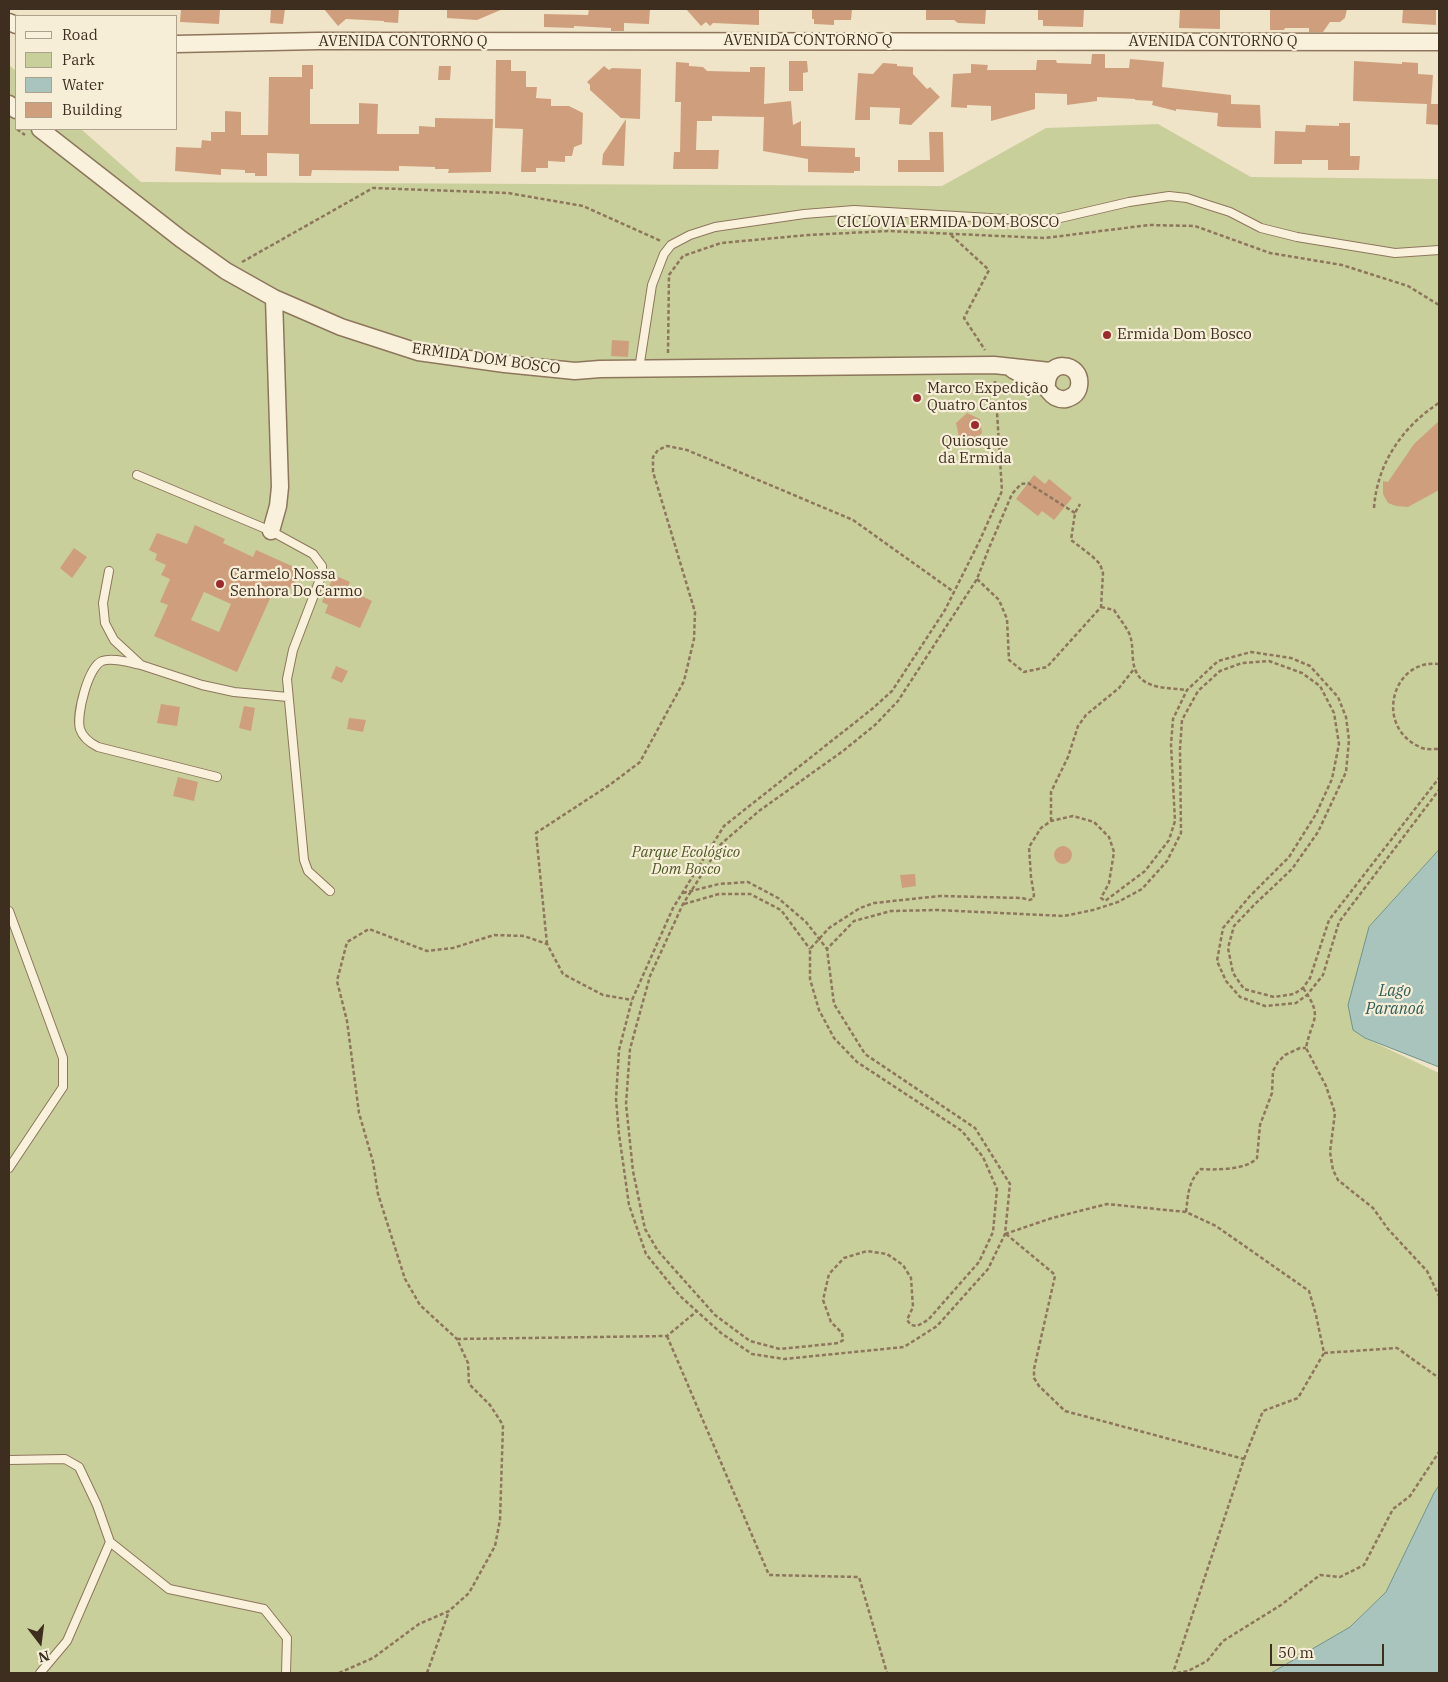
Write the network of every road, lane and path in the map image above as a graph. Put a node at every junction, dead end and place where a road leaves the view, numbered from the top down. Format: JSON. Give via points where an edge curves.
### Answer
{"nodes":[{"id":1,"x":1439,"y":42,"type":"edge"},
{"id":2,"x":178,"y":44,"type":"edge"},
{"id":3,"x":41,"y":130,"type":"edge"},
{"id":4,"x":951,"y":235,"type":"junction"},
{"id":5,"x":671,"y":245,"type":"junction"},
{"id":6,"x":1439,"y":250,"type":"edge"},
{"id":7,"x":226,"y":271,"type":"junction"},
{"id":8,"x":274,"y":298,"type":"junction"},
{"id":9,"x":1439,"y":305,"type":"edge"},
{"id":10,"x":1000,"y":365,"type":"junction"},
{"id":11,"x":639,"y":369,"type":"junction"},
{"id":12,"x":668,"y":369,"type":"junction"},
{"id":13,"x":1050,"y":371,"type":"junction"},
{"id":14,"x":1047,"y":389,"type":"junction"},
{"id":15,"x":1439,"y":403,"type":"edge"},
{"id":16,"x":137,"y":475,"type":"dead end"},
{"id":17,"x":1080,"y":504,"type":"dead end"},
{"id":18,"x":1374,"y":508,"type":"dead end"},
{"id":19,"x":1075,"y":513,"type":"junction"},
{"id":20,"x":271,"y":531,"type":"junction"},
{"id":21,"x":109,"y":571,"type":"dead end"},
{"id":22,"x":977,"y":578,"type":"junction"},
{"id":23,"x":954,"y":592,"type":"junction"},
{"id":24,"x":1101,"y":607,"type":"junction"},
{"id":25,"x":1439,"y":664,"type":"edge"},
{"id":26,"x":140,"y":665,"type":"junction"},
{"id":27,"x":1134,"y":669,"type":"junction"},
{"id":28,"x":1187,"y":690,"type":"junction"},
{"id":29,"x":288,"y":697,"type":"junction"},
{"id":30,"x":1439,"y":749,"type":"edge"},
{"id":31,"x":217,"y":777,"type":"dead end"},
{"id":32,"x":1439,"y":778,"type":"edge"},
{"id":33,"x":1439,"y":790,"type":"edge"},
{"id":34,"x":1051,"y":821,"type":"junction"},
{"id":35,"x":691,"y":890,"type":"junction"},
{"id":36,"x":330,"y":891,"type":"dead end"},
{"id":37,"x":682,"y":893,"type":"junction"},
{"id":38,"x":683,"y":904,"type":"junction"},
{"id":39,"x":9,"y":912,"type":"edge"},
{"id":40,"x":819,"y":939,"type":"junction"},
{"id":41,"x":547,"y":944,"type":"junction"},
{"id":42,"x":810,"y":949,"type":"junction"},
{"id":43,"x":827,"y":949,"type":"junction"},
{"id":44,"x":1303,"y":988,"type":"junction"},
{"id":45,"x":1307,"y":994,"type":"junction"},
{"id":46,"x":632,"y":1000,"type":"junction"},
{"id":47,"x":1306,"y":1048,"type":"junction"},
{"id":48,"x":9,"y":1168,"type":"edge"},
{"id":49,"x":1186,"y":1212,"type":"junction"},
{"id":50,"x":1006,"y":1234,"type":"junction"},
{"id":51,"x":1439,"y":1296,"type":"edge"},
{"id":52,"x":696,"y":1311,"type":"junction"},
{"id":53,"x":667,"y":1336,"type":"junction"},
{"id":54,"x":457,"y":1339,"type":"junction"},
{"id":55,"x":1324,"y":1353,"type":"junction"},
{"id":56,"x":1439,"y":1378,"type":"edge"},
{"id":57,"x":1439,"y":1452,"type":"edge"},
{"id":58,"x":1244,"y":1459,"type":"junction"},
{"id":59,"x":9,"y":1460,"type":"edge"},
{"id":60,"x":110,"y":1542,"type":"junction"},
{"id":61,"x":449,"y":1611,"type":"junction"},
{"id":62,"x":40,"y":1673,"type":"edge"},
{"id":63,"x":286,"y":1673,"type":"edge"},
{"id":64,"x":339,"y":1673,"type":"edge"},
{"id":65,"x":427,"y":1673,"type":"edge"},
{"id":66,"x":887,"y":1673,"type":"edge"},
{"id":67,"x":1173,"y":1673,"type":"edge"},
{"id":68,"x":1177,"y":1673,"type":"edge"}],
"edges":[{"from":1,"to":2,"type":"street","name":"AVENIDA CONTORNO Q","via":[[318,41]]},
{"from":3,"to":7,"type":"street","name":"ERMIDA DOM BOSCO"},
{"from":4,"to":9,"type":"path","name":"CICLOVIA ERMIDA DOM BOSCO","via":[[1045,238],[1149,224],[1195,226],[1270,253],[1342,265],[1408,286]]},
{"from":4,"to":10,"type":"path","via":[[989,270],[964,318]]},
{"from":4,"to":12,"type":"path","name":"CICLOVIA ERMIDA DOM BOSCO","via":[[888,231],[808,235],[721,242],[682,256],[669,275]]},
{"from":5,"to":6,"type":"lane","via":[[715,227],[804,214],[854,210],[1056,219],[1169,196],[1187,198],[1230,212],[1261,228],[1297,237],[1395,253]]},
{"from":5,"to":7,"type":"path","via":[[583,206],[508,193],[373,188]]},
{"from":5,"to":11,"type":"lane","via":[[652,285]]},
{"from":7,"to":8,"type":"street","name":"ERMIDA DOM BOSCO"},
{"from":8,"to":11,"type":"street","name":"ERMIDA DOM BOSCO","via":[[341,327],[418,352],[574,371]]},
{"from":8,"to":20,"type":"street","via":[[280,487]]},
{"from":10,"to":12,"type":"street","name":"ERMIDA DOM BOSCO"},
{"from":10,"to":13,"type":"street","name":"ERMIDA DOM BOSCO"},
{"from":10,"to":14,"type":"street"},
{"from":10,"to":23,"type":"path","via":[[1002,491]]},
{"from":11,"to":12,"type":"street","name":"ERMIDA DOM BOSCO"},
{"from":13,"to":14,"type":"street"},
{"from":13,"to":14,"type":"street","via":[[1058,366],[1068,366],[1080,380],[1072,397],[1062,400]]},
{"from":15,"to":18,"type":"path","via":[[1392,448],[1378,480]]},
{"from":16,"to":20,"type":"lane"},
{"from":17,"to":19,"type":"path"},
{"from":19,"to":22,"type":"path","via":[[1028,483],[1021,484],[1012,494]]},
{"from":19,"to":24,"type":"path","via":[[1071,540],[1100,564],[1103,573]]},
{"from":20,"to":29,"type":"lane","via":[[313,554],[322,566],[322,574],[291,657]]},
{"from":21,"to":26,"type":"lane","via":[[103,603],[105,623],[114,640]]},
{"from":22,"to":24,"type":"path","via":[[999,600],[1007,619],[1009,660],[1024,672],[1047,667]]},
{"from":22,"to":35,"type":"path","via":[[898,701],[869,730],[759,811],[721,844]]},
{"from":23,"to":37,"type":"path","via":[[892,691],[724,826]]},
{"from":23,"to":41,"type":"path","via":[[853,520],[687,450],[667,446],[658,450],[653,457],[653,472],[695,612],[694,639],[684,681],[640,762],[536,833]]},
{"from":24,"to":27,"type":"path","via":[[1114,610],[1129,633]]},
{"from":25,"to":30,"type":"path","via":[[1430,663],[1409,672],[1393,695],[1392,713],[1403,736],[1421,748]]},
{"from":26,"to":29,"type":"lane","via":[[234,692]]},
{"from":26,"to":31,"type":"lane","via":[[108,660],[96,666],[78,716],[83,735],[98,747]]},
{"from":27,"to":28,"type":"path","via":[[1139,679],[1145,682]]},
{"from":27,"to":34,"type":"path","via":[[1119,688],[1086,715],[1078,726],[1068,757],[1050,792]]},
{"from":28,"to":34,"type":"path","via":[[1173,719],[1171,745],[1175,821],[1169,840],[1145,871],[1105,901],[1102,900],[1109,883],[1114,852],[1109,838],[1094,822],[1073,816]]},
{"from":28,"to":44,"type":"path","via":[[1218,661],[1251,652],[1291,658],[1310,666],[1338,697],[1346,717],[1349,740],[1346,772],[1318,832],[1292,869],[1234,926],[1228,948],[1233,974],[1244,989],[1274,997],[1294,994]]},
{"from":29,"to":36,"type":"lane","via":[[304,860],[308,871]]},
{"from":32,"to":44,"type":"path","via":[[1329,920],[1310,978]]},
{"from":33,"to":45,"type":"path","via":[[1339,922],[1323,974]]},
{"from":34,"to":40,"type":"path","via":[[1040,828],[1029,847],[1033,898],[940,896],[874,903],[829,928]]},
{"from":35,"to":37,"type":"path"},
{"from":35,"to":38,"type":"path"},
{"from":35,"to":40,"type":"path","via":[[748,882],[778,898],[806,922]]},
{"from":37,"to":46,"type":"path"},
{"from":38,"to":42,"type":"path","via":[[719,894],[750,894],[781,910]]},
{"from":38,"to":42,"type":"path","via":[[650,976],[630,1049],[626,1104],[633,1171],[645,1229],[658,1251],[715,1315],[750,1341],[780,1349],[840,1343],[843,1340],[842,1333],[831,1322],[823,1300],[829,1274],[844,1258],[867,1251],[887,1254],[902,1265],[911,1278],[912,1287],[913,1307],[907,1320],[917,1326],[928,1320],[979,1262],[994,1232],[996,1188],[983,1156],[962,1131],[857,1062],[834,1038],[810,979]]},
{"from":39,"to":48,"type":"lane","via":[[63,1058],[63,1087]]},
{"from":40,"to":42,"type":"path"},
{"from":40,"to":43,"type":"path"},
{"from":41,"to":46,"type":"path","via":[[563,974],[603,995]]},
{"from":41,"to":54,"type":"path","via":[[524,936],[494,934],[453,948],[427,951],[369,929],[348,942],[337,981],[347,1021],[359,1113],[378,1194],[405,1279],[420,1305]]},
{"from":43,"to":45,"type":"path","via":[[854,921],[891,911],[1064,916],[1118,902],[1142,889],[1166,861],[1181,833],[1182,720],[1194,698],[1220,671],[1242,663],[1269,661],[1302,673],[1320,686],[1334,713],[1339,744],[1332,779],[1316,814],[1289,857],[1222,928],[1217,961],[1226,981],[1240,997],[1264,1006],[1296,1003]]},
{"from":43,"to":50,"type":"path","via":[[834,1004],[865,1054],[975,1128],[1010,1184]]},
{"from":44,"to":45,"type":"path"},
{"from":45,"to":47,"type":"path","via":[[1314,1004],[1315,1020]]},
{"from":46,"to":52,"type":"path","via":[[619,1050],[616,1099],[629,1205],[646,1254]]},
{"from":47,"to":49,"type":"path","via":[[1285,1055],[1273,1071],[1272,1093],[1260,1125],[1257,1158],[1249,1165],[1201,1169],[1190,1185]]},
{"from":47,"to":51,"type":"path","via":[[1326,1086],[1335,1113],[1330,1152],[1338,1180],[1373,1208],[1427,1271]]},
{"from":49,"to":50,"type":"path","via":[[1106,1204]]},
{"from":49,"to":55,"type":"path","via":[[1216,1226],[1309,1291]]},
{"from":50,"to":52,"type":"path","via":[[988,1270],[936,1326],[904,1346],[784,1360],[752,1354]]},
{"from":50,"to":58,"type":"path","via":[[1055,1276],[1034,1378],[1065,1411]]},
{"from":52,"to":53,"type":"path"},
{"from":53,"to":54,"type":"path"},
{"from":53,"to":66,"type":"path","via":[[769,1575],[859,1576]]},
{"from":54,"to":61,"type":"path","via":[[468,1363],[469,1384],[495,1412],[503,1425],[503,1434],[500,1520],[495,1546],[469,1593]]},
{"from":55,"to":56,"type":"path","via":[[1397,1348]]},
{"from":55,"to":58,"type":"path","via":[[1298,1398],[1263,1411]]},
{"from":57,"to":68,"type":"path","via":[[1410,1496],[1393,1508],[1364,1566],[1340,1577],[1320,1575],[1281,1605],[1223,1641],[1207,1661]]},
{"from":58,"to":67,"type":"path"},
{"from":59,"to":60,"type":"lane","via":[[65,1458],[79,1467]]},
{"from":60,"to":62,"type":"lane","via":[[67,1641]]},
{"from":60,"to":63,"type":"lane","via":[[169,1589],[264,1609],[287,1638]]},
{"from":61,"to":64,"type":"path","via":[[419,1624],[374,1658]]},
{"from":61,"to":65,"type":"path"}]}
